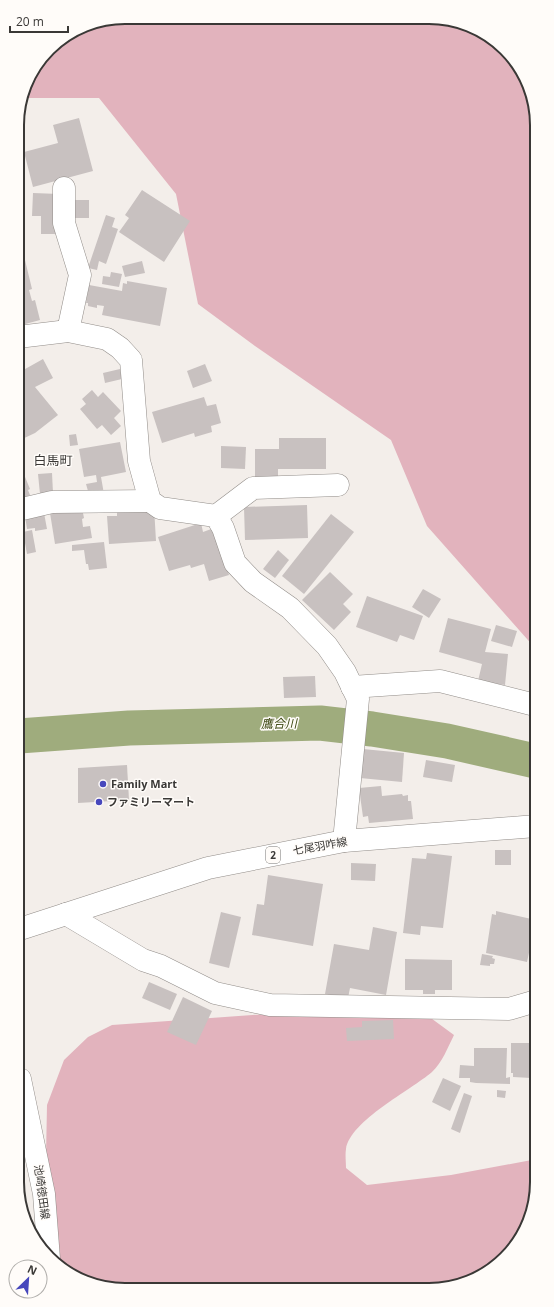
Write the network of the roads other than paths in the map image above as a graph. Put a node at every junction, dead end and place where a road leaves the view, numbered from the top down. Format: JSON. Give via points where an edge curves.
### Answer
{"nodes":[{"id":1,"x":64,"y":188,"type":"dead end"},
{"id":2,"x":68,"y":331,"type":"junction"},
{"id":3,"x":24,"y":336,"type":"edge"},
{"id":4,"x":338,"y":485,"type":"dead end"},
{"id":5,"x":150,"y":501,"type":"junction"},
{"id":6,"x":24,"y":509,"type":"edge"},
{"id":7,"x":216,"y":516,"type":"junction"},
{"id":8,"x":352,"y":687,"type":"junction"},
{"id":9,"x":530,"y":704,"type":"edge"},
{"id":10,"x":530,"y":826,"type":"edge"},
{"id":11,"x":344,"y":841,"type":"junction"},
{"id":12,"x":66,"y":914,"type":"junction"},
{"id":13,"x":24,"y":928,"type":"edge"},
{"id":14,"x":530,"y":1003,"type":"edge"},
{"id":15,"x":24,"y":1098,"type":"edge"},
{"id":16,"x":49,"y":1247,"type":"edge"}],
"edges":[{"from":1,"to":2,"type":"street","via":[[64,223],[80,275]]},
{"from":2,"to":3,"type":"street"},
{"from":2,"to":5,"type":"street","via":[[107,339],[131,360],[139,461]]},
{"from":4,"to":7,"type":"street","via":[[253,488]]},
{"from":5,"to":6,"type":"street","via":[[52,502]]},
{"from":5,"to":7,"type":"street","via":[[160,508]]},
{"from":7,"to":8,"type":"street","via":[[223,528],[235,564],[253,582],[290,608],[327,646]]},
{"from":8,"to":9,"type":"street","via":[[440,681]]},
{"from":8,"to":11,"type":"street","via":[[358,699]]},
{"from":10,"to":11,"type":"street","name":"七尾羽咋線","number":"2"},
{"from":11,"to":12,"type":"street","name":"七尾羽咋線","number":"2","via":[[208,868]]},
{"from":12,"to":13,"type":"street","name":"七尾羽咋線","number":"2"},
{"from":12,"to":14,"type":"street","via":[[143,960],[161,966],[215,994],[270,1005],[509,1009]]},
{"from":15,"to":16,"type":"street","name":"池崎徳田線","via":[[44,1194]]}]}
